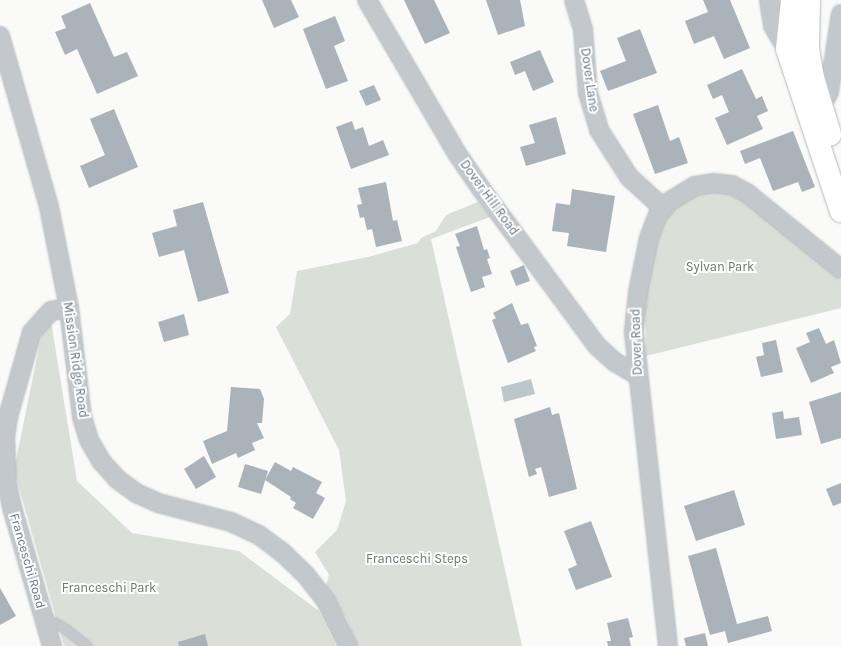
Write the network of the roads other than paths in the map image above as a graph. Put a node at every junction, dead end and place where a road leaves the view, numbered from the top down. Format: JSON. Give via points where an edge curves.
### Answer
{"nodes":[{"id":1,"x":367,"y":0,"type":"edge"},
{"id":2,"x":574,"y":0,"type":"edge"},
{"id":3,"x":769,"y":0,"type":"edge"},
{"id":4,"x":792,"y":0,"type":"edge"},
{"id":5,"x":809,"y":0,"type":"edge"},
{"id":6,"x":841,"y":14,"type":"edge"},
{"id":7,"x":0,"y":36,"type":"edge"},
{"id":8,"x":788,"y":49,"type":"junction"},
{"id":9,"x":821,"y":106,"type":"junction"},
{"id":10,"x":836,"y":138,"type":"edge"},
{"id":11,"x":841,"y":167,"type":"edge"},
{"id":12,"x":663,"y":208,"type":"junction"},
{"id":13,"x":841,"y":210,"type":"edge"},
{"id":14,"x":841,"y":269,"type":"edge"},
{"id":15,"x":69,"y":308,"type":"junction"},
{"id":16,"x":637,"y":375,"type":"junction"},
{"id":17,"x":43,"y":616,"type":"junction"},
{"id":18,"x":52,"y":646,"type":"edge"},
{"id":19,"x":87,"y":646,"type":"edge"},
{"id":20,"x":348,"y":646,"type":"edge"},
{"id":21,"x":668,"y":646,"type":"edge"}],
"edges":[{"from":1,"to":16,"type":"street","name":"Dover Hill Road","via":[[455,150],[482,190],[597,346],[615,362]]},
{"from":2,"to":12,"type":"street","name":"Dover Lane","via":[[583,30],[588,93],[599,130],[611,154],[629,177]]},
{"from":3,"to":8,"type":"street","via":[[773,26]]},
{"from":4,"to":8,"type":"street"},
{"from":5,"to":9,"type":"street","via":[[807,40]]},
{"from":6,"to":9,"type":"street","via":[[829,92]]},
{"from":7,"to":15,"type":"street","name":"Mission Ridge Road","via":[[49,207]]},
{"from":8,"to":13,"type":"street"},
{"from":9,"to":10,"type":"street"},
{"from":10,"to":11,"type":"street"},
{"from":12,"to":14,"type":"street","name":"Dover Road","via":[[678,195],[695,186],[713,183],[732,185],[747,193]]},
{"from":12,"to":16,"type":"street","name":"Dover Road","via":[[649,238],[636,302],[634,326]]},
{"from":15,"to":17,"type":"street","name":"Franceschi Road","via":[[51,311],[32,332],[5,438],[7,483]]},
{"from":15,"to":20,"type":"street","name":"Mission Ridge Road","via":[[82,417],[89,440],[101,461],[117,479],[136,493],[158,503],[231,522],[258,535],[283,553],[305,574],[326,601]]},
{"from":16,"to":21,"type":"street","name":"Dover Road"},
{"from":17,"to":18,"type":"street","name":"Franceschi Road"},
{"from":17,"to":19,"type":"lane","via":[[66,629]]}]}
